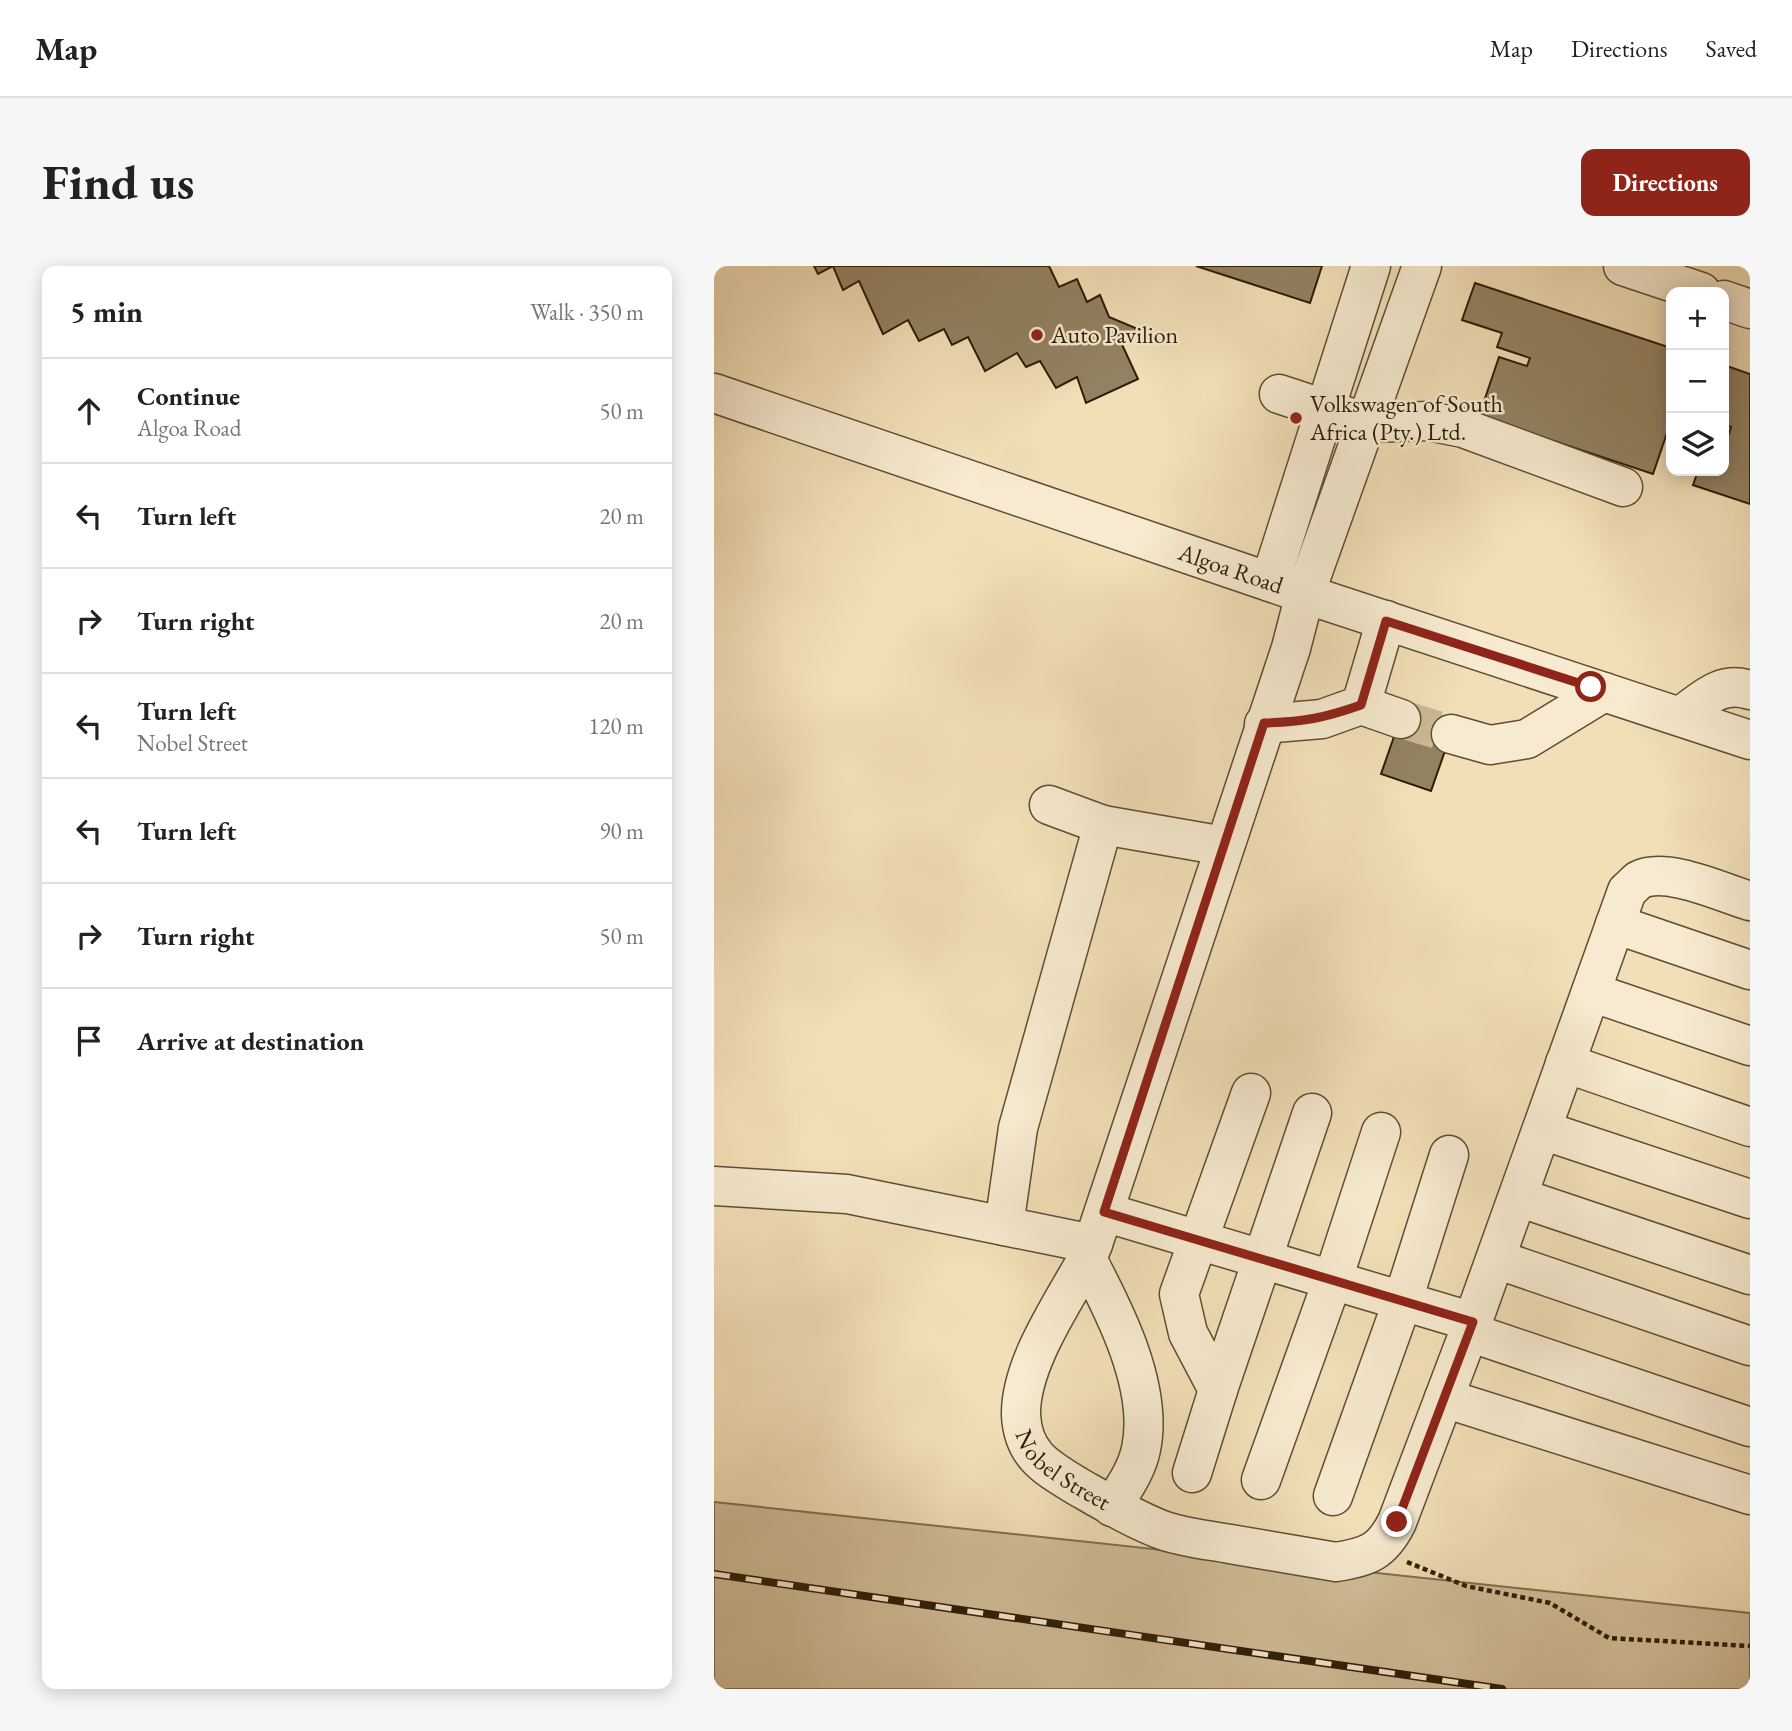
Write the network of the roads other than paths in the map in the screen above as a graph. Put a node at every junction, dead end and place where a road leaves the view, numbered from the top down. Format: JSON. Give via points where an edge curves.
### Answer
{"nodes":[{"id":1,"x":1371,"y":266,"type":"edge"},
{"id":2,"x":1422,"y":266,"type":"edge"},
{"id":3,"x":1623,"y":266,"type":"edge"},
{"id":4,"x":1686,"y":287,"type":"edge"},
{"id":5,"x":1729,"y":302,"type":"edge"},
{"id":6,"x":1750,"y":309,"type":"edge"},
{"id":7,"x":714,"y":393,"type":"edge"},
{"id":8,"x":1279,"y":394,"type":"dead end"},
{"id":9,"x":1325,"y":410,"type":"junction"},
{"id":10,"x":1367,"y":423,"type":"junction"},
{"id":11,"x":1623,"y":487,"type":"dead end"},
{"id":12,"x":1270,"y":582,"type":"junction"},
{"id":13,"x":1305,"y":594,"type":"junction"},
{"id":14,"x":1386,"y":621,"type":"junction"},
{"id":15,"x":1750,"y":690,"type":"edge"},
{"id":16,"x":1604,"y":692,"type":"junction"},
{"id":17,"x":1361,"y":705,"type":"junction"},
{"id":18,"x":1681,"y":716,"type":"junction"},
{"id":19,"x":1401,"y":719,"type":"tunnel mouth"},
{"id":20,"x":1264,"y":723,"type":"junction"},
{"id":21,"x":1451,"y":734,"type":"tunnel mouth"},
{"id":22,"x":1750,"y":740,"type":"edge"},
{"id":23,"x":1049,"y":805,"type":"dead end"},
{"id":24,"x":1103,"y":825,"type":"junction"},
{"id":25,"x":1224,"y":846,"type":"junction"},
{"id":26,"x":1750,"y":901,"type":"edge"},
{"id":27,"x":1621,"y":908,"type":"junction"},
{"id":28,"x":1750,"y":970,"type":"edge"},
{"id":29,"x":1591,"y":992,"type":"junction"},
{"id":30,"x":1750,"y":1046,"type":"edge"},
{"id":31,"x":1565,"y":1063,"type":"junction"},
{"id":32,"x":1251,"y":1093,"type":"dead end"},
{"id":33,"x":1312,"y":1113,"type":"dead end"},
{"id":34,"x":1750,"y":1127,"type":"edge"},
{"id":35,"x":1542,"y":1130,"type":"junction"},
{"id":36,"x":1381,"y":1132,"type":"dead end"},
{"id":37,"x":1449,"y":1155,"type":"dead end"},
{"id":38,"x":714,"y":1185,"type":"edge"},
{"id":39,"x":1518,"y":1196,"type":"junction"},
{"id":40,"x":1750,"y":1199,"type":"edge"},
{"id":41,"x":1004,"y":1226,"type":"junction"},
{"id":42,"x":1095,"y":1238,"type":"junction"},
{"id":43,"x":1197,"y":1240,"type":"junction"},
{"id":44,"x":1496,"y":1259,"type":"junction"},
{"id":45,"x":1263,"y":1261,"type":"junction"},
{"id":46,"x":1750,"y":1275,"type":"edge"},
{"id":47,"x":1333,"y":1279,"type":"junction"},
{"id":48,"x":1403,"y":1300,"type":"junction"},
{"id":49,"x":1471,"y":1327,"type":"junction"},
{"id":50,"x":1750,"y":1346,"type":"edge"},
{"id":51,"x":1218,"y":1390,"type":"junction"},
{"id":52,"x":1444,"y":1398,"type":"junction"},
{"id":53,"x":1750,"y":1427,"type":"edge"},
{"id":54,"x":1192,"y":1473,"type":"dead end"},
{"id":55,"x":1261,"y":1480,"type":"dead end"},
{"id":56,"x":1750,"y":1495,"type":"edge"},
{"id":57,"x":1333,"y":1496,"type":"dead end"},
{"id":58,"x":1112,"y":1507,"type":"junction"}],
"edges":[{"from":1,"to":9,"type":"street"},
{"from":2,"to":10,"type":"street","name":"Nobel Street"},
{"from":3,"to":4,"type":"street"},
{"from":5,"to":6,"type":"street"},
{"from":7,"to":12,"type":"street","name":"Algoa Road"},
{"from":8,"to":9,"type":"street"},
{"from":9,"to":10,"type":"street"},
{"from":9,"to":12,"type":"street"},
{"from":10,"to":11,"type":"street","via":[[1428,421],[1463,428]]},
{"from":10,"to":13,"type":"street","name":"Nobel Street"},
{"from":12,"to":13,"type":"street","name":"Algoa Road"},
{"from":13,"to":14,"type":"street","name":"Algoa Road"},
{"from":13,"to":20,"type":"street","name":"Nobel Street"},
{"from":14,"to":16,"type":"street","name":"Algoa Road"},
{"from":14,"to":17,"type":"street"},
{"from":15,"to":18,"type":"street","via":[[1723,688]]},
{"from":16,"to":18,"type":"street","name":"Algoa Road"},
{"from":16,"to":21,"type":"street","via":[[1527,739],[1490,745]]},
{"from":17,"to":19,"type":"street"},
{"from":17,"to":20,"type":"street","via":[[1322,719]]},
{"from":18,"to":22,"type":"street","name":"Algoa Road"},
{"from":20,"to":25,"type":"street","name":"Nobel Street"},
{"from":23,"to":24,"type":"street"},
{"from":24,"to":25,"type":"street"},
{"from":24,"to":41,"type":"street","via":[[1018,1128]]},
{"from":25,"to":42,"type":"street","name":"Nobel Street"},
{"from":26,"to":27,"type":"street","via":[[1685,880],[1651,877],[1639,881]]},
{"from":27,"to":28,"type":"street"},
{"from":27,"to":29,"type":"street"},
{"from":29,"to":30,"type":"street"},
{"from":29,"to":31,"type":"street"},
{"from":31,"to":34,"type":"street"},
{"from":31,"to":35,"type":"street"},
{"from":32,"to":43,"type":"street"},
{"from":33,"to":45,"type":"street"},
{"from":35,"to":39,"type":"street"},
{"from":35,"to":40,"type":"street"},
{"from":36,"to":47,"type":"street"},
{"from":37,"to":48,"type":"street"},
{"from":38,"to":41,"type":"street","via":[[847,1194]]},
{"from":39,"to":44,"type":"street"},
{"from":39,"to":46,"type":"street"},
{"from":41,"to":42,"type":"street"},
{"from":42,"to":43,"type":"street"},
{"from":42,"to":58,"type":"street","name":"Nobel Street","via":[[1109,1300],[1140,1389],[1144,1426],[1141,1451]]},
{"from":42,"to":58,"type":"street","name":"Nobel Street","via":[[1040,1345],[1021,1413],[1032,1454]]},
{"from":43,"to":45,"type":"street"},
{"from":43,"to":51,"type":"street","via":[[1179,1294],[1188,1334]]},
{"from":44,"to":49,"type":"street"},
{"from":44,"to":50,"type":"street"},
{"from":45,"to":47,"type":"street"},
{"from":45,"to":51,"type":"street"},
{"from":47,"to":48,"type":"street"},
{"from":47,"to":55,"type":"street"},
{"from":48,"to":49,"type":"street"},
{"from":48,"to":57,"type":"street"},
{"from":49,"to":52,"type":"street"},
{"from":49,"to":53,"type":"street"},
{"from":51,"to":54,"type":"street"},
{"from":52,"to":56,"type":"street"},
{"from":52,"to":58,"type":"street","via":[[1388,1540],[1359,1558],[1336,1562],[1191,1538]]}]}
